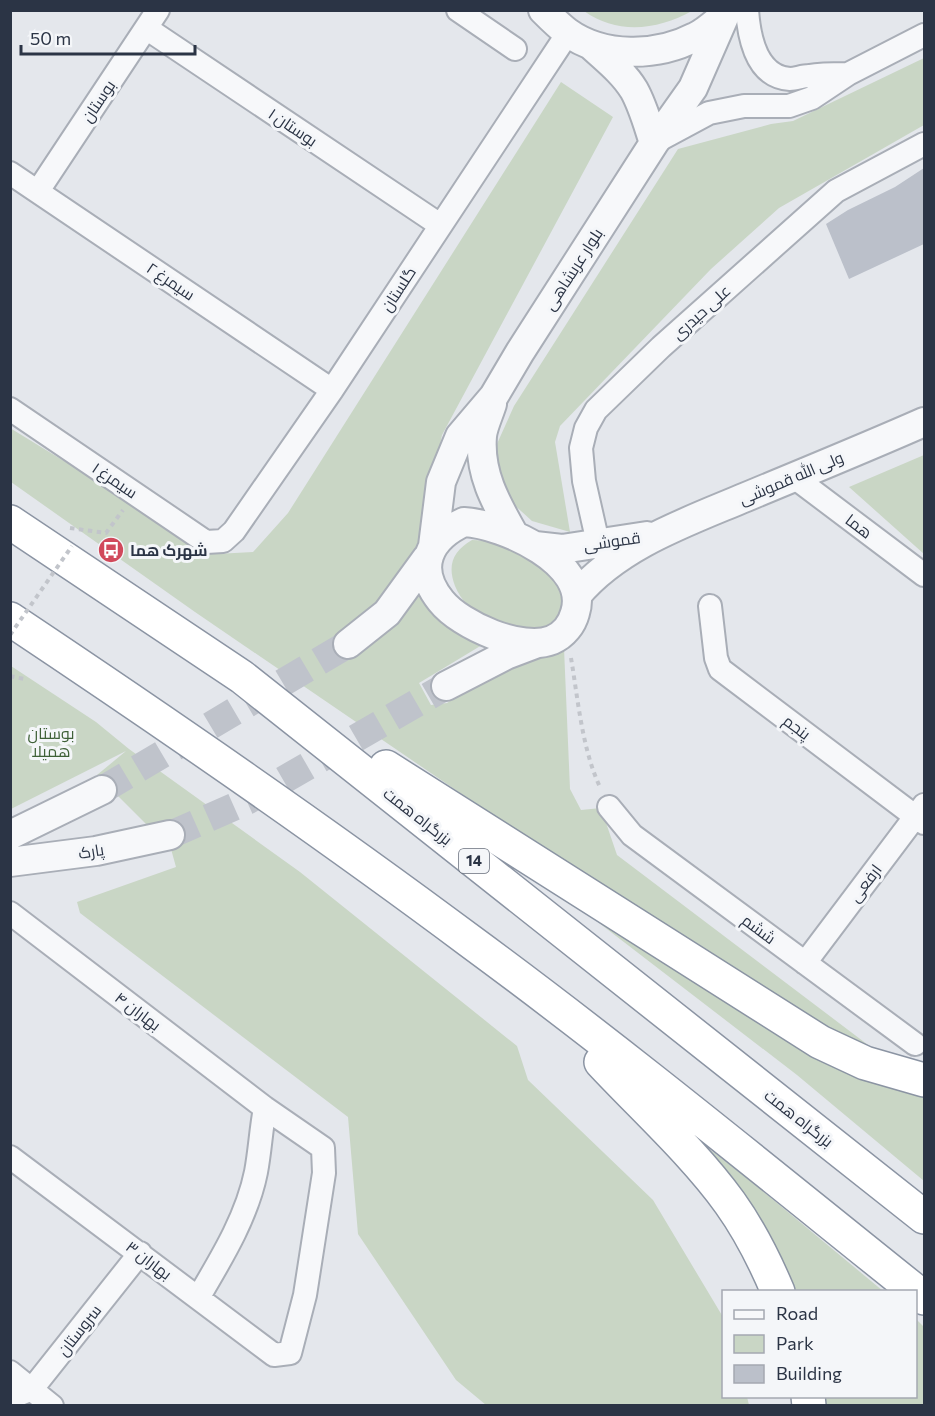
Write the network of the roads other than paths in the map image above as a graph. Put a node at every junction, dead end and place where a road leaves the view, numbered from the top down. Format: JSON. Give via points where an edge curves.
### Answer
{"nodes":[{"id":1,"x":458,"y":10,"type":"edge"},
{"id":2,"x":543,"y":10,"type":"edge"},
{"id":3,"x":733,"y":12,"type":"edge"},
{"id":4,"x":152,"y":19,"type":"edge"},
{"id":5,"x":924,"y":35,"type":"edge"},
{"id":6,"x":579,"y":38,"type":"junction"},
{"id":7,"x":515,"y":49,"type":"dead end"},
{"id":8,"x":848,"y":74,"type":"junction"},
{"id":9,"x":654,"y":143,"type":"junction"},
{"id":10,"x":924,"y":144,"type":"edge"},
{"id":11,"x":10,"y":173,"type":"edge"},
{"id":12,"x":38,"y":191,"type":"junction"},
{"id":13,"x":440,"y":225,"type":"junction"},
{"id":14,"x":332,"y":390,"type":"junction"},
{"id":15,"x":494,"y":396,"type":"junction"},
{"id":16,"x":10,"y":409,"type":"edge"},
{"id":17,"x":924,"y":422,"type":"edge"},
{"id":18,"x":794,"y":477,"type":"junction"},
{"id":19,"x":10,"y":522,"type":"edge"},
{"id":20,"x":658,"y":535,"type":"junction"},
{"id":21,"x":524,"y":540,"type":"junction"},
{"id":22,"x":223,"y":541,"type":"joint"},
{"id":23,"x":597,"y":543,"type":"junction"},
{"id":24,"x":430,"y":552,"type":"junction"},
{"id":25,"x":924,"y":574,"type":"edge"},
{"id":26,"x":577,"y":595,"type":"junction"},
{"id":27,"x":710,"y":606,"type":"dead end"},
{"id":28,"x":10,"y":619,"type":"edge"},
{"id":29,"x":348,"y":644,"type":"tunnel mouth"},
{"id":30,"x":535,"y":644,"type":"junction"},
{"id":31,"x":242,"y":677,"type":"junction"},
{"id":32,"x":446,"y":686,"type":"tunnel mouth"},
{"id":33,"x":102,"y":790,"type":"tunnel mouth"},
{"id":34,"x":609,"y":807,"type":"road end"},
{"id":35,"x":921,"y":814,"type":"edge"},
{"id":36,"x":10,"y":835,"type":"edge"},
{"id":37,"x":170,"y":835,"type":"tunnel mouth"},
{"id":38,"x":10,"y":862,"type":"edge"},
{"id":39,"x":10,"y":913,"type":"edge"},
{"id":40,"x":805,"y":963,"type":"junction"},
{"id":41,"x":534,"y":990,"type":"junction"},
{"id":42,"x":915,"y":1044,"type":"dead end"},
{"id":43,"x":924,"y":1080,"type":"edge"},
{"id":44,"x":265,"y":1108,"type":"junction"},
{"id":45,"x":10,"y":1157,"type":"edge"},
{"id":46,"x":924,"y":1217,"type":"edge"},
{"id":47,"x":140,"y":1253,"type":"junction"},
{"id":48,"x":777,"y":1290,"type":"edge"},
{"id":49,"x":914,"y":1290,"type":"edge"},
{"id":50,"x":198,"y":1298,"type":"junction"},
{"id":51,"x":290,"y":1353,"type":"joint"},
{"id":52,"x":10,"y":1372,"type":"edge"},
{"id":53,"x":32,"y":1389,"type":"junction"},
{"id":54,"x":10,"y":1398,"type":"edge"},
{"id":55,"x":52,"y":1406,"type":"edge"}],
"edges":[{"from":1,"to":7,"type":"street"},
{"from":2,"to":6,"type":"street"},
{"from":3,"to":6,"type":"street","via":[[696,37],[662,50],[625,52]]},
{"from":3,"to":8,"type":"street","via":[[756,54],[778,77]]},
{"from":3,"to":9,"type":"street","name":"بلوار عربشاهی","via":[[693,88]]},
{"from":4,"to":12,"type":"street","name":"بوستان"},
{"from":4,"to":13,"type":"street","name":"بوستان ۱"},
{"from":5,"to":8,"type":"street"},
{"from":6,"to":9,"type":"street","via":[[616,68],[633,89]]},
{"from":6,"to":13,"type":"street","name":"گلستان"},
{"from":8,"to":9,"type":"street","via":[[812,98],[789,106],[744,106],[709,113]]},
{"from":9,"to":15,"type":"street","name":"بلوار عربشاهی"},
{"from":10,"to":23,"type":"street","name":"علی حیدری","via":[[836,191],[596,410],[581,448]]},
{"from":11,"to":12,"type":"street","name":"سیمرغ ۲"},
{"from":12,"to":14,"type":"street","name":"سیمرغ ۲"},
{"from":13,"to":14,"type":"street","name":"گلستان"},
{"from":14,"to":22,"type":"street","name":"گلستان","via":[[234,531]]},
{"from":15,"to":21,"type":"street","name":"بلوار عربشاهی","via":[[482,434],[483,462],[491,493]]},
{"from":15,"to":24,"type":"street","name":"بلوار عربشاهی","via":[[460,436],[441,482]]},
{"from":16,"to":22,"type":"street","name":"سیمرغ ۱","via":[[207,542]]},
{"from":17,"to":18,"type":"street","name":"ولی الله قموشی"},
{"from":18,"to":20,"type":"street","name":"ولی الله قموشی"},
{"from":18,"to":25,"type":"street","name":"هما"},
{"from":19,"to":31,"type":"highway","name":"بزرگراه همت","number":"14"},
{"from":20,"to":23,"type":"street","name":"قموشی"},
{"from":20,"to":26,"type":"street","name":"قموشی","via":[[601,572]]},
{"from":21,"to":23,"type":"street","name":"قموشی","via":[[562,549]]},
{"from":21,"to":24,"type":"street","via":[[479,523],[464,522],[441,535]]},
{"from":21,"to":26,"type":"street","via":[[570,576]]},
{"from":24,"to":29,"type":"street","via":[[387,613]]},
{"from":24,"to":30,"type":"street","via":[[428,572],[442,602],[485,631]]},
{"from":26,"to":30,"type":"street","via":[[577,608],[566,629],[557,638]]},
{"from":27,"to":35,"type":"street","name":"پنجم","via":[[720,669]]},
{"from":28,"to":41,"type":"highway","via":[[206,750]]},
{"from":30,"to":32,"type":"street"},
{"from":31,"to":43,"type":"highway","via":[[819,1042],[865,1063]]},
{"from":31,"to":46,"type":"highway","name":"بزرگراه همت","number":"14"},
{"from":33,"to":36,"type":"street"},
{"from":34,"to":40,"type":"street","name":"ششم","via":[[632,835]]},
{"from":35,"to":40,"type":"street","name":"ارفعی"},
{"from":37,"to":38,"type":"street","name":"پارک","via":[[96,851]]},
{"from":39,"to":44,"type":"street","name":"بهاران ۴"},
{"from":40,"to":42,"type":"street","name":"ششم"},
{"from":41,"to":48,"type":"highway","via":[[691,1156],[730,1203],[764,1257]]},
{"from":41,"to":49,"type":"highway"},
{"from":44,"to":50,"type":"street","via":[[256,1173],[246,1203]]},
{"from":44,"to":51,"type":"street","name":"بهاران ۴","via":[[323,1148],[324,1173],[305,1294]]},
{"from":45,"to":47,"type":"street","name":"بهاران ۳"},
{"from":47,"to":50,"type":"street","name":"بهاران ۳"},
{"from":47,"to":53,"type":"street","name":"سروستان"},
{"from":50,"to":51,"type":"street","name":"بهاران ۳","via":[[274,1354]]},
{"from":52,"to":53,"type":"street"},
{"from":53,"to":54,"type":"street","name":"سروستان"},
{"from":53,"to":55,"type":"street"}]}
